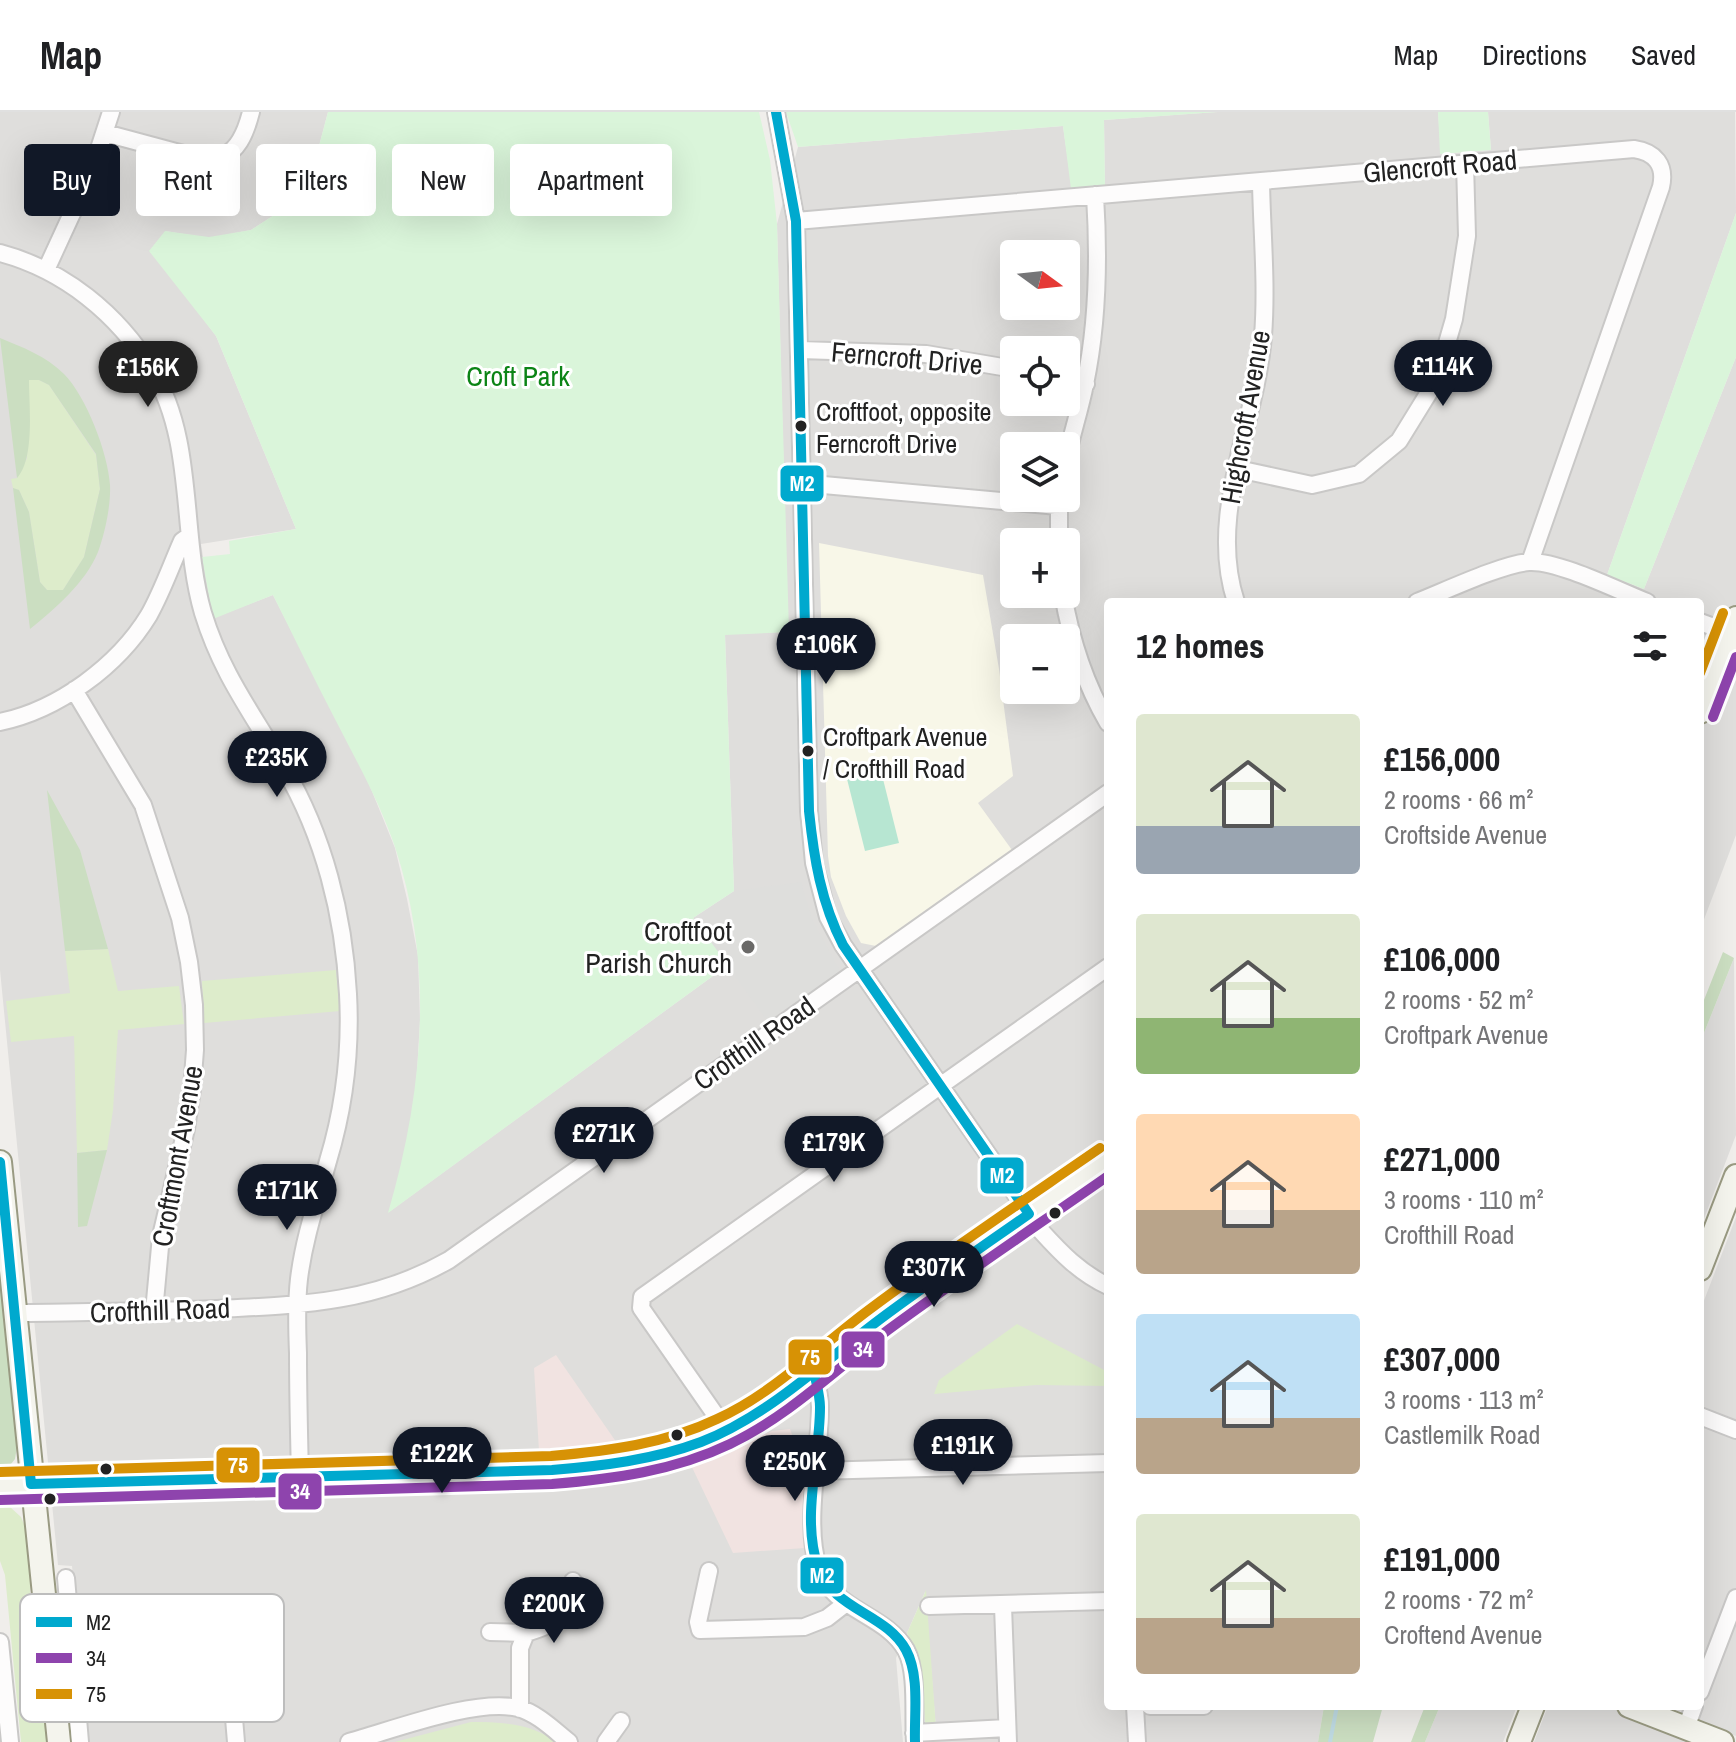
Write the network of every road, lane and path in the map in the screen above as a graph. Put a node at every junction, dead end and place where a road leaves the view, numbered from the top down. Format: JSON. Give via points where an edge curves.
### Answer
{"nodes":[{"id":1,"x":111,"y":112,"type":"edge"},
{"id":2,"x":251,"y":112,"type":"edge"},
{"id":3,"x":776,"y":112,"type":"edge"},
{"id":4,"x":105,"y":133,"type":"junction"},
{"id":5,"x":1465,"y":163,"type":"junction"},
{"id":6,"x":1261,"y":183,"type":"junction"},
{"id":7,"x":1095,"y":195,"type":"junction"},
{"id":8,"x":796,"y":221,"type":"junction"},
{"id":9,"x":0,"y":253,"type":"edge"},
{"id":10,"x":46,"y":270,"type":"junction"},
{"id":11,"x":800,"y":350,"type":"junction"},
{"id":12,"x":1000,"y":367,"type":"edge"},
{"id":13,"x":1080,"y":383,"type":"edge"},
{"id":14,"x":1086,"y":384,"type":"junction"},
{"id":15,"x":1074,"y":432,"type":"edge"},
{"id":16,"x":1238,"y":469,"type":"junction"},
{"id":17,"x":801,"y":483,"type":"junction"},
{"id":18,"x":1000,"y":498,"type":"edge"},
{"id":19,"x":189,"y":536,"type":"junction"},
{"id":20,"x":1530,"y":562,"type":"junction"},
{"id":21,"x":1235,"y":598,"type":"edge"},
{"id":22,"x":1427,"y":598,"type":"edge"},
{"id":23,"x":1636,"y":598,"type":"edge"},
{"id":24,"x":1065,"y":608,"type":"edge"},
{"id":25,"x":1704,"y":622,"type":"edge"},
{"id":26,"x":1733,"y":625,"type":"edge"},
{"id":27,"x":74,"y":690,"type":"junction"},
{"id":28,"x":1704,"y":701,"type":"edge"},
{"id":29,"x":1104,"y":716,"type":"edge"},
{"id":30,"x":0,"y":722,"type":"edge"},
{"id":31,"x":1104,"y":796,"type":"edge"},
{"id":32,"x":859,"y":969,"type":"junction"},
{"id":33,"x":1104,"y":970,"type":"edge"},
{"id":34,"x":940,"y":1085,"type":"junction"},
{"id":35,"x":0,"y":1162,"type":"edge"},
{"id":36,"x":1104,"y":1162,"type":"edge"},
{"id":37,"x":1736,"y":1176,"type":"edge"},
{"id":38,"x":1029,"y":1214,"type":"junction"},
{"id":39,"x":1704,"y":1259,"type":"edge"},
{"id":40,"x":1104,"y":1284,"type":"edge"},
{"id":41,"x":297,"y":1305,"type":"junction"},
{"id":42,"x":154,"y":1312,"type":"junction"},
{"id":43,"x":14,"y":1313,"type":"junction"},
{"id":44,"x":814,"y":1371,"type":"junction"},
{"id":45,"x":1704,"y":1418,"type":"edge"},
{"id":46,"x":726,"y":1430,"type":"junction"},
{"id":47,"x":1736,"y":1430,"type":"edge"},
{"id":48,"x":1104,"y":1463,"type":"edge"},
{"id":49,"x":816,"y":1471,"type":"junction"},
{"id":50,"x":300,"y":1475,"type":"junction"},
{"id":51,"x":31,"y":1484,"type":"junction"},
{"id":52,"x":0,"y":1486,"type":"edge"},
{"id":53,"x":709,"y":1571,"type":"dead end"},
{"id":54,"x":66,"y":1578,"type":"dead end"},
{"id":55,"x":573,"y":1581,"type":"dead end"},
{"id":56,"x":43,"y":1594,"type":"edge"},
{"id":57,"x":67,"y":1594,"type":"edge"},
{"id":58,"x":1736,"y":1598,"type":"edge"},
{"id":59,"x":1104,"y":1601,"type":"edge"},
{"id":60,"x":845,"y":1604,"type":"junction"},
{"id":61,"x":929,"y":1606,"type":"dead end"},
{"id":62,"x":1003,"y":1606,"type":"junction"},
{"id":63,"x":490,"y":1632,"type":"dead end"},
{"id":64,"x":526,"y":1633,"type":"junction"},
{"id":65,"x":0,"y":1642,"type":"edge"},
{"id":66,"x":1704,"y":1682,"type":"edge"},
{"id":67,"x":520,"y":1709,"type":"junction"},
{"id":68,"x":1135,"y":1710,"type":"edge"},
{"id":69,"x":1531,"y":1710,"type":"edge"},
{"id":70,"x":1639,"y":1710,"type":"edge"},
{"id":71,"x":1693,"y":1710,"type":"edge"},
{"id":72,"x":621,"y":1721,"type":"dead end"},
{"id":73,"x":57,"y":1722,"type":"edge"},
{"id":74,"x":78,"y":1722,"type":"edge"},
{"id":75,"x":234,"y":1722,"type":"edge"},
{"id":76,"x":1686,"y":1728,"type":"junction"},
{"id":77,"x":1008,"y":1735,"type":"edge"},
{"id":78,"x":915,"y":1737,"type":"edge"},
{"id":79,"x":10,"y":1742,"type":"edge"},
{"id":80,"x":59,"y":1742,"type":"edge"},
{"id":81,"x":80,"y":1742,"type":"edge"},
{"id":82,"x":236,"y":1742,"type":"edge"},
{"id":83,"x":349,"y":1742,"type":"edge"},
{"id":84,"x":569,"y":1742,"type":"edge"},
{"id":85,"x":606,"y":1742,"type":"edge"},
{"id":86,"x":1137,"y":1742,"type":"edge"},
{"id":87,"x":1519,"y":1742,"type":"edge"},
{"id":88,"x":1722,"y":1742,"type":"edge"}],
"edges":[{"from":1,"to":4,"type":"street"},
{"from":2,"to":4,"type":"street","via":[[233,150],[210,160]]},
{"from":3,"to":8,"type":"street"},
{"from":4,"to":10,"type":"street"},
{"from":5,"to":6,"type":"street","name":"Glencroft Road"},
{"from":5,"to":16,"type":"street","via":[[1467,236],[1454,319],[1436,381],[1399,441],[1359,474],[1312,485]]},
{"from":5,"to":20,"type":"street","name":"Glencroft Road","via":[[1634,149],[1657,159],[1663,176]]},
{"from":6,"to":7,"type":"street","name":"Glencroft Road"},
{"from":6,"to":16,"type":"street","name":"Highcroft Avenue","via":[[1263,336]]},
{"from":7,"to":8,"type":"street","name":"Glencroft Road"},
{"from":7,"to":14,"type":"street","via":[[1099,265]]},
{"from":8,"to":11,"type":"street"},
{"from":9,"to":10,"type":"street"},
{"from":10,"to":19,"type":"street","via":[[110,316],[153,372],[178,442]]},
{"from":11,"to":12,"type":"street","name":"Ferncroft Drive","via":[[926,354]]},
{"from":11,"to":17,"type":"street"},
{"from":13,"to":14,"type":"street"},
{"from":14,"to":15,"type":"street"},
{"from":16,"to":21,"type":"street","name":"Highcroft Avenue","via":[[1226,538]]},
{"from":17,"to":18,"type":"street"},
{"from":17,"to":32,"type":"street","via":[[814,863],[828,917]]},
{"from":19,"to":27,"type":"street","via":[[132,639]]},
{"from":19,"to":41,"type":"street","via":[[203,613],[221,662],[303,805],[331,883],[343,940],[346,1062],[329,1159],[307,1230]]},
{"from":20,"to":22,"type":"street"},
{"from":20,"to":23,"type":"street"},
{"from":24,"to":29,"type":"street","via":[[1070,638]]},
{"from":25,"to":26,"type":"street"},
{"from":26,"to":28,"type":"street"},
{"from":27,"to":30,"type":"street","via":[[43,708]]},
{"from":27,"to":42,"type":"street","name":"Croftmont Avenue","via":[[143,805],[189,962],[192,1089],[161,1236]]},
{"from":31,"to":32,"type":"street","name":"Crofthill Road"},
{"from":32,"to":34,"type":"street"},
{"from":32,"to":41,"type":"street","name":"Crofthill Road","via":[[449,1260],[380,1291]]},
{"from":33,"to":34,"type":"street"},
{"from":34,"to":38,"type":"street"},
{"from":34,"to":46,"type":"street","via":[[642,1297],[641,1308]]},
{"from":35,"to":43,"type":"street"},
{"from":36,"to":38,"type":"street"},
{"from":37,"to":39,"type":"street"},
{"from":38,"to":40,"type":"street","via":[[1066,1258]]},
{"from":38,"to":44,"type":"street"},
{"from":41,"to":42,"type":"street","name":"Crofthill Road"},
{"from":41,"to":50,"type":"street"},
{"from":42,"to":43,"type":"street","name":"Crofthill Road"},
{"from":43,"to":51,"type":"street"},
{"from":44,"to":46,"type":"street"},
{"from":44,"to":49,"type":"street","via":[[821,1405]]},
{"from":45,"to":47,"type":"street"},
{"from":46,"to":50,"type":"street","via":[[659,1455],[608,1465]]},
{"from":48,"to":49,"type":"street"},
{"from":49,"to":60,"type":"street","via":[[818,1565]]},
{"from":50,"to":51,"type":"street"},
{"from":51,"to":52,"type":"street"},
{"from":51,"to":56,"type":"street"},
{"from":53,"to":60,"type":"street","via":[[700,1630],[804,1627]]},
{"from":54,"to":57,"type":"street"},
{"from":55,"to":64,"type":"street","via":[[557,1621]]},
{"from":58,"to":66,"type":"street"},
{"from":59,"to":62,"type":"street"},
{"from":60,"to":78,"type":"street","via":[[905,1648],[912,1671]]},
{"from":61,"to":62,"type":"street"},
{"from":62,"to":77,"type":"street"},
{"from":63,"to":64,"type":"street"},
{"from":64,"to":67,"type":"street","via":[[520,1648]]},
{"from":65,"to":79,"type":"street"},
{"from":67,"to":83,"type":"street","via":[[491,1705]]},
{"from":67,"to":84,"type":"street"},
{"from":68,"to":86,"type":"street"},
{"from":69,"to":87,"type":"street"},
{"from":70,"to":76,"type":"street"},
{"from":71,"to":76,"type":"street"},
{"from":72,"to":85,"type":"street"},
{"from":73,"to":80,"type":"street"},
{"from":74,"to":81,"type":"street"},
{"from":75,"to":82,"type":"street"},
{"from":76,"to":88,"type":"street"},
{"from":77,"to":78,"type":"street"}]}
